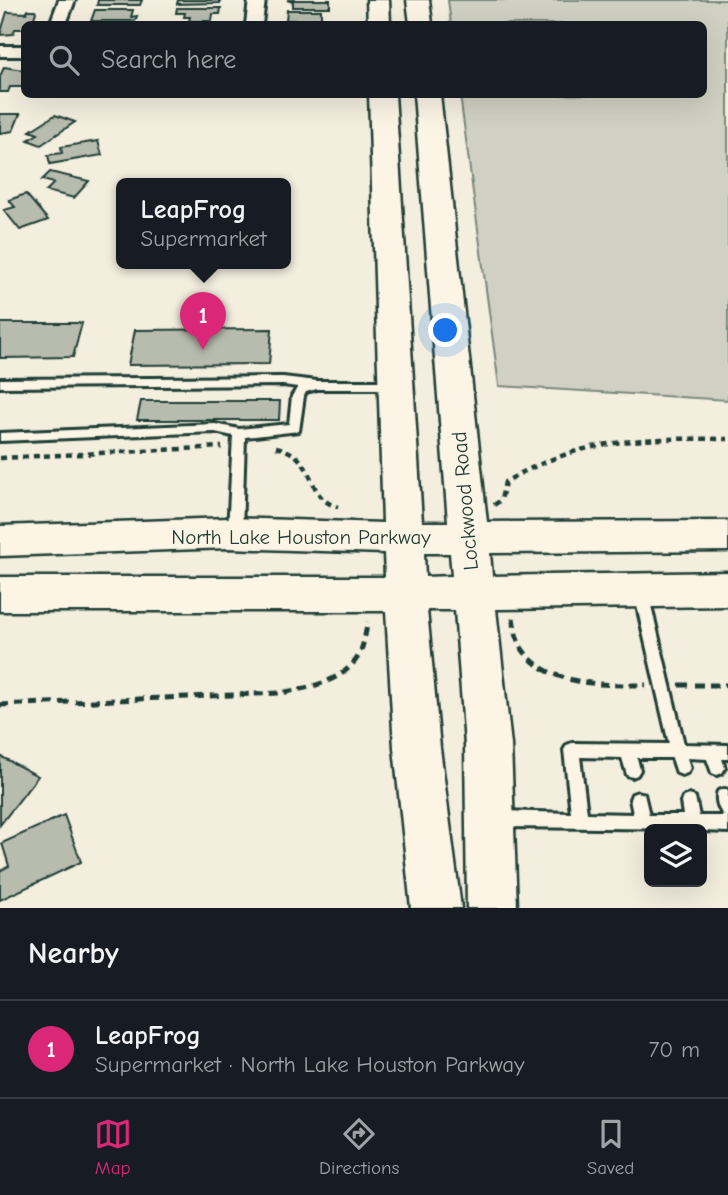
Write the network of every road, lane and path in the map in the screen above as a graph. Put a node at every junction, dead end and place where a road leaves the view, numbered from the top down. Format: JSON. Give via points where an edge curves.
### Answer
{"nodes":[{"id":1,"x":67,"y":0,"type":"edge"},
{"id":2,"x":257,"y":0,"type":"edge"},
{"id":3,"x":378,"y":0,"type":"edge"},
{"id":4,"x":418,"y":0,"type":"edge"},
{"id":5,"x":59,"y":21,"type":"edge"},
{"id":6,"x":254,"y":21,"type":"edge"},
{"id":7,"x":379,"y":21,"type":"edge"},
{"id":8,"x":421,"y":21,"type":"edge"},
{"id":9,"x":0,"y":51,"type":"edge"},
{"id":10,"x":21,"y":51,"type":"edge"},
{"id":11,"x":382,"y":98,"type":"edge"},
{"id":12,"x":427,"y":98,"type":"edge"},
{"id":13,"x":0,"y":383,"type":"edge"},
{"id":14,"x":317,"y":385,"type":"junction"},
{"id":15,"x":396,"y":385,"type":"junction"},
{"id":16,"x":239,"y":433,"type":"junction"},
{"id":17,"x":0,"y":437,"type":"edge"},
{"id":18,"x":728,"y":439,"type":"edge"},
{"id":19,"x":240,"y":446,"type":"junction"},
{"id":20,"x":0,"y":458,"type":"edge"},
{"id":21,"x":344,"y":508,"type":"dead end"},
{"id":22,"x":479,"y":523,"type":"junction"},
{"id":23,"x":235,"y":533,"type":"junction"},
{"id":24,"x":728,"y":536,"type":"edge"},
{"id":25,"x":403,"y":538,"type":"junction"},
{"id":26,"x":0,"y":541,"type":"edge"},
{"id":27,"x":728,"y":589,"type":"edge"},
{"id":28,"x":640,"y":590,"type":"junction"},
{"id":29,"x":0,"y":594,"type":"edge"},
{"id":30,"x":487,"y":605,"type":"junction"},
{"id":31,"x":393,"y":607,"type":"junction"},
{"id":32,"x":662,"y":685,"type":"junction"},
{"id":33,"x":728,"y":685,"type":"edge"},
{"id":34,"x":0,"y":705,"type":"edge"},
{"id":35,"x":628,"y":751,"type":"junction"},
{"id":36,"x":679,"y":751,"type":"junction"},
{"id":37,"x":720,"y":752,"type":"edge"},
{"id":38,"x":682,"y":768,"type":"dead end"},
{"id":39,"x":717,"y":768,"type":"dead end"},
{"id":40,"x":632,"y":770,"type":"dead end"},
{"id":41,"x":638,"y":799,"type":"dead end"},
{"id":42,"x":689,"y":802,"type":"dead end"},
{"id":43,"x":490,"y":819,"type":"junction"},
{"id":44,"x":580,"y":821,"type":"junction"},
{"id":45,"x":643,"y":822,"type":"junction"},
{"id":46,"x":694,"y":824,"type":"joint"},
{"id":47,"x":707,"y":824,"type":"edge"},
{"id":48,"x":728,"y":824,"type":"edge"},
{"id":49,"x":436,"y":908,"type":"edge"},
{"id":50,"x":492,"y":908,"type":"edge"}],
"edges":[{"from":1,"to":5,"type":"street"},
{"from":2,"to":6,"type":"street"},
{"from":3,"to":7,"type":"main road"},
{"from":4,"to":8,"type":"main road"},
{"from":9,"to":10,"type":"street"},
{"from":11,"to":15,"type":"main road"},
{"from":12,"to":22,"type":"main road","name":"Lockwood Road"},
{"from":13,"to":14,"type":"lane","via":[[283,381]]},
{"from":14,"to":15,"type":"lane"},
{"from":14,"to":16,"type":"lane","via":[[302,389],[298,396],[295,429]]},
{"from":15,"to":25,"type":"main road"},
{"from":16,"to":17,"type":"lane","via":[[215,428]]},
{"from":16,"to":19,"type":"lane"},
{"from":18,"to":22,"type":"path","via":[[624,440],[592,446],[527,469],[505,482],[501,500]]},
{"from":19,"to":20,"type":"path"},
{"from":19,"to":21,"type":"path","via":[[291,450],[301,458],[318,494],[331,507]]},
{"from":19,"to":23,"type":"lane"},
{"from":22,"to":24,"type":"main road","name":"North Lake Houston Parkway"},
{"from":22,"to":25,"type":"main road","name":"North Lake Houston Parkway"},
{"from":22,"to":30,"type":"main road","name":"Lockwood Road"},
{"from":23,"to":25,"type":"main road","name":"North Lake Houston Parkway"},
{"from":23,"to":26,"type":"main road","name":"North Lake Houston Parkway"},
{"from":25,"to":31,"type":"main road"},
{"from":27,"to":28,"type":"main road"},
{"from":28,"to":30,"type":"main road"},
{"from":28,"to":32,"type":"lane"},
{"from":29,"to":31,"type":"main road"},
{"from":30,"to":31,"type":"main road"},
{"from":30,"to":32,"type":"path","via":[[512,618],[521,648],[537,666],[611,685]]},
{"from":30,"to":43,"type":"main road","name":"Lockwood Road"},
{"from":31,"to":34,"type":"path","via":[[369,621],[359,654],[342,673],[319,686],[280,693]]},
{"from":31,"to":49,"type":"main road","via":[[417,748]]},
{"from":32,"to":33,"type":"path"},
{"from":32,"to":36,"type":"lane"},
{"from":35,"to":36,"type":"lane"},
{"from":35,"to":40,"type":"lane"},
{"from":35,"to":44,"type":"lane","via":[[572,750]]},
{"from":36,"to":37,"type":"lane"},
{"from":36,"to":38,"type":"lane"},
{"from":37,"to":39,"type":"lane"},
{"from":41,"to":45,"type":"lane"},
{"from":42,"to":46,"type":"lane"},
{"from":43,"to":44,"type":"lane"},
{"from":43,"to":50,"type":"main road","name":"Lockwood Road"},
{"from":44,"to":45,"type":"lane"},
{"from":45,"to":46,"type":"lane"},
{"from":47,"to":48,"type":"lane"}]}
